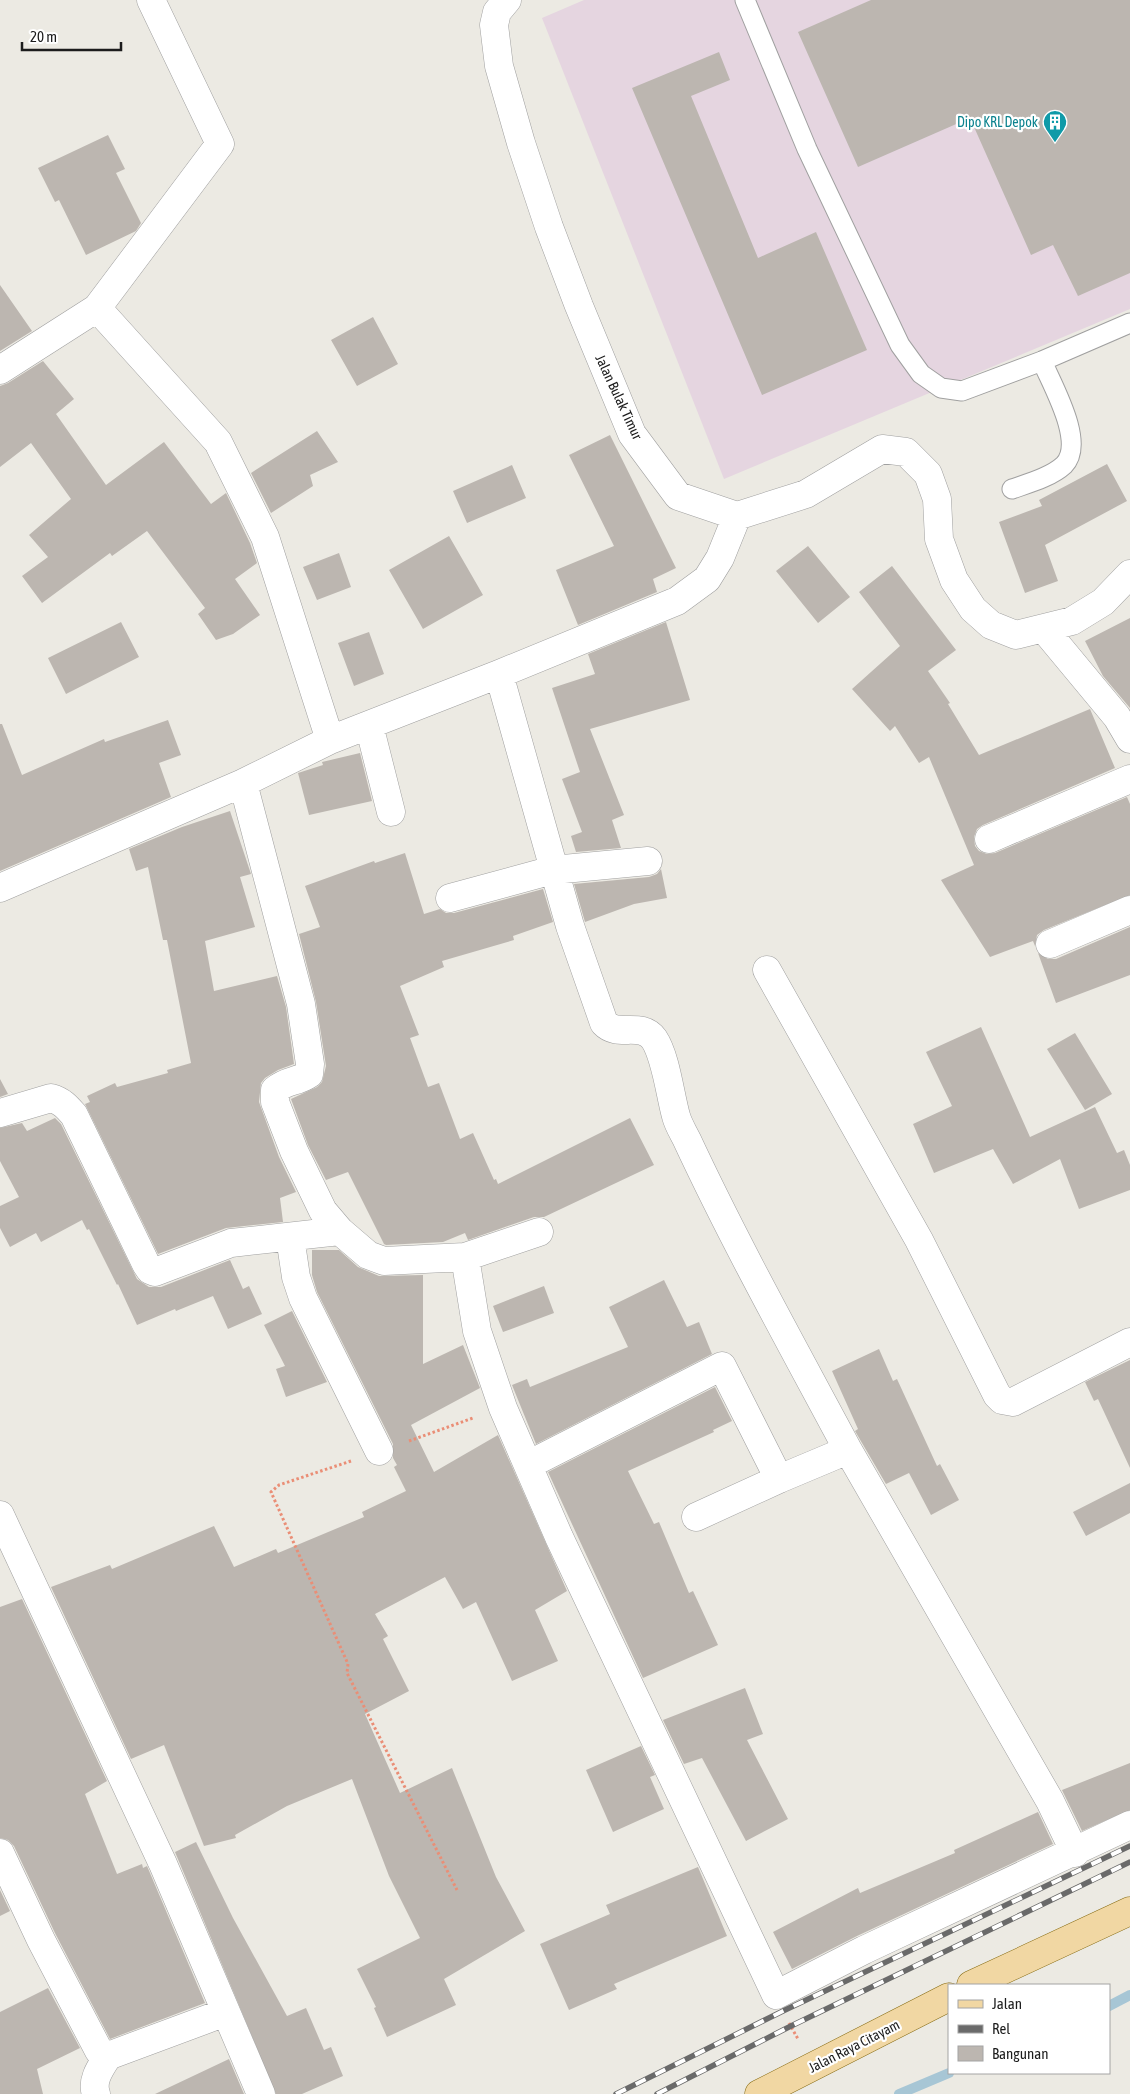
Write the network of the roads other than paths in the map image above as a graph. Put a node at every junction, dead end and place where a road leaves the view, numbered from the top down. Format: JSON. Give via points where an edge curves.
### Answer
{"nodes":[{"id":1,"x":151,"y":0,"type":"edge"},
{"id":2,"x":507,"y":0,"type":"edge"},
{"id":3,"x":745,"y":0,"type":"edge"},
{"id":4,"x":97,"y":308,"type":"junction"},
{"id":5,"x":1130,"y":323,"type":"edge"},
{"id":6,"x":1042,"y":361,"type":"junction"},
{"id":7,"x":0,"y":370,"type":"edge"},
{"id":8,"x":1012,"y":490,"type":"dead end"},
{"id":9,"x":737,"y":516,"type":"junction"},
{"id":10,"x":1130,"y":574,"type":"edge"},
{"id":11,"x":1044,"y":629,"type":"junction"},
{"id":12,"x":499,"y":674,"type":"junction"},
{"id":13,"x":1126,"y":722,"type":"edge"},
{"id":14,"x":369,"y":725,"type":"junction"},
{"id":15,"x":330,"y":740,"type":"junction"},
{"id":16,"x":1130,"y":779,"type":"edge"},
{"id":17,"x":243,"y":783,"type":"junction"},
{"id":18,"x":391,"y":812,"type":"dead end"},
{"id":19,"x":989,"y":838,"type":"dead end"},
{"id":20,"x":648,"y":860,"type":"dead end"},
{"id":21,"x":553,"y":870,"type":"junction"},
{"id":22,"x":0,"y":888,"type":"edge"},
{"id":23,"x":450,"y":898,"type":"dead end"},
{"id":24,"x":1130,"y":910,"type":"edge"},
{"id":25,"x":1050,"y":944,"type":"dead end"},
{"id":26,"x":766,"y":970,"type":"dead end"},
{"id":27,"x":0,"y":1113,"type":"edge"},
{"id":28,"x":340,"y":1231,"type":"junction"},
{"id":29,"x":539,"y":1232,"type":"dead end"},
{"id":30,"x":290,"y":1237,"type":"junction"},
{"id":31,"x":465,"y":1257,"type":"junction"},
{"id":32,"x":1130,"y":1342,"type":"edge"},
{"id":33,"x":848,"y":1450,"type":"junction"},
{"id":34,"x":379,"y":1451,"type":"road end"},
{"id":35,"x":528,"y":1465,"type":"junction"},
{"id":36,"x":779,"y":1479,"type":"junction"},
{"id":37,"x":0,"y":1515,"type":"edge"},
{"id":38,"x":696,"y":1517,"type":"dead end"},
{"id":39,"x":1130,"y":1825,"type":"edge"},
{"id":40,"x":0,"y":1853,"type":"edge"},
{"id":41,"x":1075,"y":1853,"type":"junction"},
{"id":42,"x":1130,"y":1911,"type":"edge"},
{"id":43,"x":972,"y":1984,"type":"edge"},
{"id":44,"x":948,"y":1998,"type":"edge"},
{"id":45,"x":226,"y":2012,"type":"junction"},
{"id":46,"x":108,"y":2056,"type":"junction"},
{"id":47,"x":96,"y":2094,"type":"edge"},
{"id":48,"x":262,"y":2094,"type":"edge"},
{"id":49,"x":759,"y":2094,"type":"edge"}],
"edges":[{"from":1,"to":4,"type":"street","via":[[220,144]]},
{"from":2,"to":9,"type":"street","name":"Jalan Bulak Timur","via":[[497,12],[494,32],[499,66],[521,143],[579,306],[632,434],[678,496]]},
{"from":3,"to":6,"type":"lane","via":[[807,149],[900,346],[921,374],[941,388],[962,391]]},
{"from":4,"to":7,"type":"street"},
{"from":4,"to":15,"type":"street","via":[[218,442],[265,536]]},
{"from":5,"to":6,"type":"lane"},
{"from":6,"to":8,"type":"lane","via":[[1069,428],[1071,453],[1055,472]]},
{"from":9,"to":11,"type":"street","via":[[806,494],[882,449],[906,452],[928,474],[937,499],[939,539],[954,580],[973,609],[990,625],[1016,635]]},
{"from":9,"to":12,"type":"street","via":[[720,558],[707,579],[677,601]]},
{"from":10,"to":11,"type":"street","via":[[1103,602],[1072,621]]},
{"from":11,"to":13,"type":"street"},
{"from":12,"to":14,"type":"street"},
{"from":12,"to":21,"type":"street"},
{"from":14,"to":15,"type":"street"},
{"from":14,"to":18,"type":"street"},
{"from":15,"to":17,"type":"street"},
{"from":16,"to":19,"type":"street"},
{"from":17,"to":22,"type":"street"},
{"from":17,"to":28,"type":"street","via":[[301,1004],[310,1064],[309,1074],[301,1080],[284,1082],[275,1090],[276,1102],[294,1151],[323,1211]]},
{"from":20,"to":21,"type":"street"},
{"from":21,"to":23,"type":"street"},
{"from":21,"to":33,"type":"street","via":[[604,1023],[616,1031],[648,1032],[655,1041],[668,1079],[676,1118]]},
{"from":24,"to":25,"type":"street"},
{"from":26,"to":32,"type":"street","via":[[919,1240],[997,1395],[1002,1400],[1014,1402]]},
{"from":27,"to":30,"type":"street","via":[[51,1098],[66,1106],[74,1116],[150,1270],[155,1272],[231,1243]]},
{"from":28,"to":30,"type":"street"},
{"from":28,"to":31,"type":"street","via":[[368,1255],[384,1261]]},
{"from":29,"to":31,"type":"street"},
{"from":30,"to":34,"type":"street","via":[[303,1298]]},
{"from":31,"to":35,"type":"street","via":[[477,1331],[503,1408]]},
{"from":33,"to":36,"type":"street"},
{"from":33,"to":41,"type":"street","via":[[1050,1801]]},
{"from":35,"to":36,"type":"street","via":[[722,1366]]},
{"from":35,"to":41,"type":"street","via":[[776,1995],[864,1950]]},
{"from":36,"to":38,"type":"street"},
{"from":37,"to":45,"type":"street","via":[[163,1864]]},
{"from":39,"to":41,"type":"street"},
{"from":40,"to":46,"type":"street","via":[[94,2044]]},
{"from":42,"to":43,"type":"main road"},
{"from":44,"to":49,"type":"main road","name":"Jalan Raya Citayam"},
{"from":45,"to":46,"type":"street"},
{"from":45,"to":48,"type":"street"},
{"from":46,"to":47,"type":"street","via":[[98,2072]]}]}
